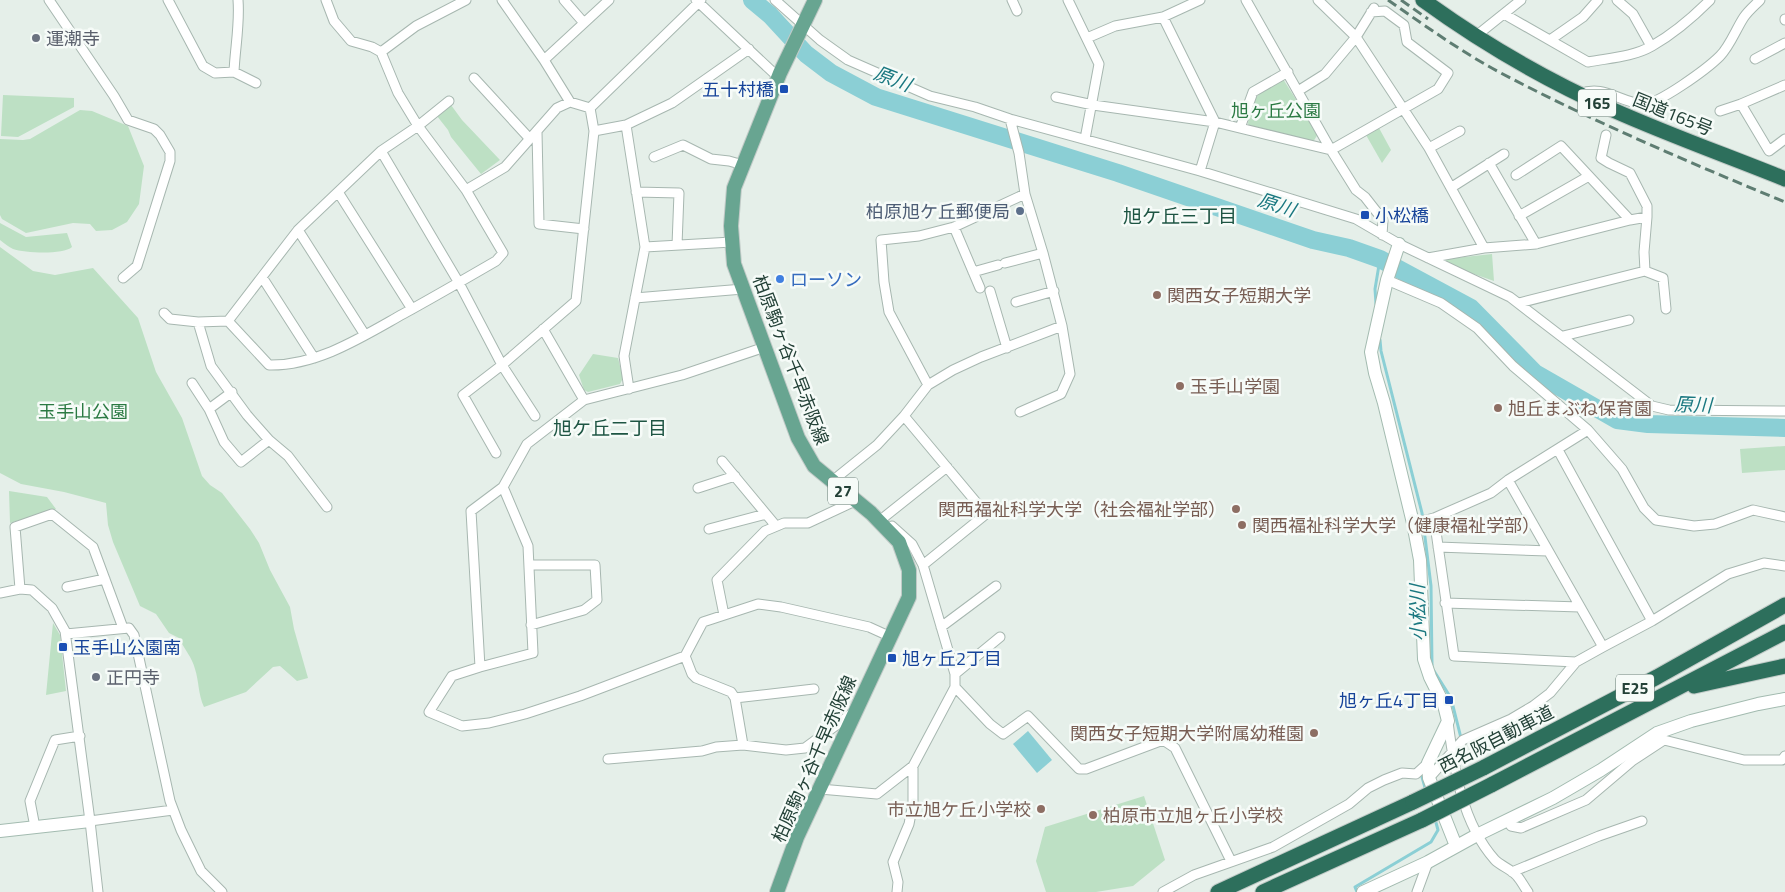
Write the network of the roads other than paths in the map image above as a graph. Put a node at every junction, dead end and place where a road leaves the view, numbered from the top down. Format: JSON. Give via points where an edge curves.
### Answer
{"nodes":[{"id":1,"x":49,"y":0,"type":"edge"},
{"id":2,"x":168,"y":0,"type":"edge"},
{"id":3,"x":238,"y":0,"type":"edge"},
{"id":4,"x":326,"y":0,"type":"edge"},
{"id":5,"x":466,"y":0,"type":"edge"},
{"id":6,"x":502,"y":0,"type":"edge"},
{"id":7,"x":564,"y":0,"type":"edge"},
{"id":8,"x":609,"y":0,"type":"edge"},
{"id":9,"x":775,"y":0,"type":"edge"},
{"id":10,"x":815,"y":0,"type":"edge"},
{"id":11,"x":1012,"y":0,"type":"edge"},
{"id":12,"x":1200,"y":0,"type":"edge"},
{"id":13,"x":1246,"y":0,"type":"edge"},
{"id":14,"x":1318,"y":0,"type":"edge"},
{"id":15,"x":1423,"y":0,"type":"edge"},
{"id":16,"x":1521,"y":0,"type":"edge"},
{"id":17,"x":1598,"y":0,"type":"edge"},
{"id":18,"x":1617,"y":0,"type":"edge"},
{"id":19,"x":1710,"y":0,"type":"edge"},
{"id":20,"x":1760,"y":0,"type":"edge"},
{"id":21,"x":699,"y":1,"type":"edge"},
{"id":22,"x":1070,"y":1,"type":"edge"},
{"id":23,"x":1016,"y":12,"type":"dead end"},
{"id":24,"x":1504,"y":14,"type":"junction"},
{"id":25,"x":1163,"y":17,"type":"junction"},
{"id":26,"x":584,"y":23,"type":"junction"},
{"id":27,"x":802,"y":29,"type":"junction"},
{"id":28,"x":1476,"y":36,"type":"junction"},
{"id":29,"x":1356,"y":37,"type":"junction"},
{"id":30,"x":1087,"y":38,"type":"junction"},
{"id":31,"x":1550,"y":40,"type":"junction"},
{"id":32,"x":1785,"y":43,"type":"edge"},
{"id":33,"x":1651,"y":46,"type":"junction"},
{"id":34,"x":749,"y":49,"type":"junction"},
{"id":35,"x":381,"y":52,"type":"junction"},
{"id":36,"x":1755,"y":59,"type":"dead end"},
{"id":37,"x":544,"y":60,"type":"junction"},
{"id":38,"x":234,"y":72,"type":"junction"},
{"id":39,"x":1288,"y":72,"type":"junction"},
{"id":40,"x":779,"y":75,"type":"junction"},
{"id":41,"x":474,"y":78,"type":"dead end"},
{"id":42,"x":256,"y":83,"type":"dead end"},
{"id":43,"x":1785,"y":84,"type":"edge"},
{"id":44,"x":1298,"y":91,"type":"junction"},
{"id":45,"x":1580,"y":94,"type":"junction"},
{"id":46,"x":1056,"y":97,"type":"dead end"},
{"id":47,"x":449,"y":101,"type":"dead end"},
{"id":48,"x":570,"y":102,"type":"junction"},
{"id":49,"x":1741,"y":104,"type":"junction"},
{"id":50,"x":1093,"y":105,"type":"junction"},
{"id":51,"x":590,"y":108,"type":"junction"},
{"id":52,"x":1404,"y":109,"type":"junction"},
{"id":53,"x":1720,"y":111,"type":"dead end"},
{"id":54,"x":1215,"y":122,"type":"junction"},
{"id":55,"x":1012,"y":124,"type":"junction"},
{"id":56,"x":626,"y":125,"type":"junction"},
{"id":57,"x":418,"y":126,"type":"junction"},
{"id":58,"x":1240,"y":128,"type":"junction"},
{"id":59,"x":1460,"y":130,"type":"dead end"},
{"id":60,"x":537,"y":132,"type":"junction"},
{"id":61,"x":594,"y":132,"type":"junction"},
{"id":62,"x":1606,"y":135,"type":"dead end"},
{"id":63,"x":530,"y":139,"type":"junction"},
{"id":64,"x":1085,"y":139,"type":"junction"},
{"id":65,"x":1785,"y":139,"type":"edge"},
{"id":66,"x":1429,"y":148,"type":"junction"},
{"id":67,"x":1331,"y":150,"type":"junction"},
{"id":68,"x":381,"y":151,"type":"junction"},
{"id":69,"x":1504,"y":154,"type":"dead end"},
{"id":70,"x":654,"y":157,"type":"dead end"},
{"id":71,"x":1489,"y":164,"type":"junction"},
{"id":72,"x":743,"y":165,"type":"junction"},
{"id":73,"x":1200,"y":171,"type":"junction"},
{"id":74,"x":1516,"y":175,"type":"dead end"},
{"id":75,"x":1589,"y":176,"type":"junction"},
{"id":76,"x":1785,"y":179,"type":"edge"},
{"id":77,"x":1452,"y":187,"type":"junction"},
{"id":78,"x":466,"y":190,"type":"junction"},
{"id":79,"x":338,"y":192,"type":"junction"},
{"id":80,"x":636,"y":192,"type":"junction"},
{"id":81,"x":1025,"y":194,"type":"junction"},
{"id":82,"x":1519,"y":216,"type":"junction"},
{"id":83,"x":1648,"y":217,"type":"junction"},
{"id":84,"x":1630,"y":220,"type":"junction"},
{"id":85,"x":954,"y":228,"type":"junction"},
{"id":86,"x":584,"y":229,"type":"junction"},
{"id":87,"x":298,"y":230,"type":"junction"},
{"id":88,"x":1382,"y":235,"type":"junction"},
{"id":89,"x":732,"y":242,"type":"junction"},
{"id":90,"x":1536,"y":244,"type":"junction"},
{"id":91,"x":677,"y":245,"type":"junction"},
{"id":92,"x":645,"y":246,"type":"junction"},
{"id":93,"x":1398,"y":248,"type":"junction"},
{"id":94,"x":1484,"y":248,"type":"junction"},
{"id":95,"x":1043,"y":253,"type":"junction"},
{"id":96,"x":1427,"y":258,"type":"junction"},
{"id":97,"x":1645,"y":271,"type":"junction"},
{"id":98,"x":974,"y":272,"type":"junction"},
{"id":99,"x":262,"y":277,"type":"junction"},
{"id":100,"x":1388,"y":277,"type":"junction"},
{"id":101,"x":123,"y":278,"type":"dead end"},
{"id":102,"x":459,"y":283,"type":"junction"},
{"id":103,"x":980,"y":288,"type":"dead end"},
{"id":104,"x":743,"y":289,"type":"junction"},
{"id":105,"x":990,"y":291,"type":"dead end"},
{"id":106,"x":1054,"y":291,"type":"junction"},
{"id":107,"x":635,"y":298,"type":"junction"},
{"id":108,"x":1016,"y":302,"type":"dead end"},
{"id":109,"x":1519,"y":303,"type":"junction"},
{"id":110,"x":412,"y":309,"type":"junction"},
{"id":111,"x":1666,"y":310,"type":"dead end"},
{"id":112,"x":164,"y":312,"type":"dead end"},
{"id":113,"x":1630,"y":320,"type":"dead end"},
{"id":114,"x":228,"y":321,"type":"junction"},
{"id":115,"x":198,"y":322,"type":"junction"},
{"id":116,"x":1062,"y":326,"type":"junction"},
{"id":117,"x":543,"y":329,"type":"junction"},
{"id":118,"x":365,"y":335,"type":"junction"},
{"id":119,"x":1563,"y":336,"type":"junction"},
{"id":120,"x":765,"y":347,"type":"junction"},
{"id":121,"x":1007,"y":348,"type":"junction"},
{"id":122,"x":314,"y":358,"type":"junction"},
{"id":123,"x":502,"y":364,"type":"junction"},
{"id":124,"x":192,"y":383,"type":"dead end"},
{"id":125,"x":928,"y":385,"type":"junction"},
{"id":126,"x":629,"y":389,"type":"junction"},
{"id":127,"x":232,"y":392,"type":"junction"},
{"id":128,"x":584,"y":400,"type":"junction"},
{"id":129,"x":209,"y":409,"type":"junction"},
{"id":130,"x":1785,"y":411,"type":"edge"},
{"id":131,"x":1020,"y":412,"type":"dead end"},
{"id":132,"x":535,"y":416,"type":"dead end"},
{"id":133,"x":904,"y":416,"type":"junction"},
{"id":134,"x":1588,"y":430,"type":"junction"},
{"id":135,"x":268,"y":440,"type":"junction"},
{"id":136,"x":1558,"y":450,"type":"junction"},
{"id":137,"x":496,"y":453,"type":"dead end"},
{"id":138,"x":722,"y":461,"type":"dead end"},
{"id":139,"x":947,"y":466,"type":"junction"},
{"id":140,"x":734,"y":476,"type":"junction"},
{"id":141,"x":1508,"y":480,"type":"junction"},
{"id":142,"x":831,"y":482,"type":"junction"},
{"id":143,"x":503,"y":487,"type":"junction"},
{"id":144,"x":698,"y":488,"type":"dead end"},
{"id":145,"x":855,"y":501,"type":"junction"},
{"id":146,"x":327,"y":508,"type":"dead end"},
{"id":147,"x":766,"y":514,"type":"junction"},
{"id":148,"x":877,"y":516,"type":"junction"},
{"id":149,"x":1785,"y":517,"type":"edge"},
{"id":150,"x":1434,"y":518,"type":"junction"},
{"id":151,"x":1413,"y":523,"type":"junction"},
{"id":152,"x":776,"y":526,"type":"junction"},
{"id":153,"x":709,"y":529,"type":"dead end"},
{"id":154,"x":1438,"y":547,"type":"junction"},
{"id":155,"x":1548,"y":551,"type":"junction"},
{"id":156,"x":923,"y":564,"type":"junction"},
{"id":157,"x":529,"y":565,"type":"junction"},
{"id":158,"x":1785,"y":566,"type":"edge"},
{"id":159,"x":105,"y":579,"type":"junction"},
{"id":160,"x":996,"y":586,"type":"dead end"},
{"id":161,"x":66,"y":587,"type":"dead end"},
{"id":162,"x":20,"y":589,"type":"junction"},
{"id":163,"x":0,"y":593,"type":"edge"},
{"id":164,"x":1445,"y":603,"type":"junction"},
{"id":165,"x":1785,"y":605,"type":"edge"},
{"id":166,"x":1580,"y":607,"type":"junction"},
{"id":167,"x":724,"y":615,"type":"junction"},
{"id":168,"x":1652,"y":620,"type":"junction"},
{"id":169,"x":531,"y":625,"type":"junction"},
{"id":170,"x":941,"y":627,"type":"junction"},
{"id":171,"x":123,"y":628,"type":"junction"},
{"id":172,"x":1785,"y":632,"type":"edge"},
{"id":173,"x":66,"y":634,"type":"junction"},
{"id":174,"x":891,"y":637,"type":"junction"},
{"id":175,"x":1000,"y":637,"type":"dead end"},
{"id":176,"x":1602,"y":647,"type":"junction"},
{"id":177,"x":685,"y":656,"type":"junction"},
{"id":178,"x":1576,"y":662,"type":"junction"},
{"id":179,"x":1785,"y":666,"type":"edge"},
{"id":180,"x":480,"y":667,"type":"junction"},
{"id":181,"x":955,"y":674,"type":"junction"},
{"id":182,"x":955,"y":687,"type":"junction"},
{"id":183,"x":814,"y":689,"type":"dead end"},
{"id":184,"x":1677,"y":690,"type":"junction"},
{"id":185,"x":735,"y":698,"type":"junction"},
{"id":186,"x":1785,"y":699,"type":"edge"},
{"id":187,"x":856,"y":710,"type":"junction"},
{"id":188,"x":1448,"y":721,"type":"junction"},
{"id":189,"x":80,"y":736,"type":"junction"},
{"id":190,"x":742,"y":746,"type":"junction"},
{"id":191,"x":1452,"y":752,"type":"junction"},
{"id":192,"x":1785,"y":756,"type":"edge"},
{"id":193,"x":608,"y":759,"type":"dead end"},
{"id":194,"x":1428,"y":763,"type":"junction"},
{"id":195,"x":912,"y":766,"type":"junction"},
{"id":196,"x":1430,"y":778,"type":"junction"},
{"id":197,"x":820,"y":789,"type":"junction"},
{"id":198,"x":173,"y":810,"type":"junction"},
{"id":199,"x":1507,"y":820,"type":"junction"},
{"id":200,"x":90,"y":821,"type":"junction"},
{"id":201,"x":1642,"y":821,"type":"dead end"},
{"id":202,"x":35,"y":827,"type":"junction"},
{"id":203,"x":0,"y":831,"type":"edge"},
{"id":204,"x":1477,"y":835,"type":"junction"},
{"id":205,"x":1456,"y":846,"type":"junction"},
{"id":206,"x":1231,"y":861,"type":"junction"},
{"id":207,"x":1428,"y":862,"type":"junction"},
{"id":208,"x":1512,"y":872,"type":"junction"},
{"id":209,"x":98,"y":892,"type":"edge"},
{"id":210,"x":222,"y":892,"type":"edge"},
{"id":211,"x":777,"y":892,"type":"edge"},
{"id":212,"x":897,"y":892,"type":"edge"},
{"id":213,"x":1163,"y":892,"type":"edge"},
{"id":214,"x":1218,"y":892,"type":"edge"},
{"id":215,"x":1262,"y":892,"type":"edge"},
{"id":216,"x":1363,"y":892,"type":"edge"},
{"id":217,"x":1417,"y":892,"type":"edge"},
{"id":218,"x":1528,"y":892,"type":"edge"}],
"edges":[{"from":1,"to":101,"type":"street","via":[[128,120],[154,129],[170,152],[170,161],[137,266]]},
{"from":2,"to":38,"type":"street","via":[[203,66],[215,73]]},
{"from":3,"to":38,"type":"street"},
{"from":4,"to":35,"type":"street","via":[[334,22],[351,41]]},
{"from":5,"to":35,"type":"street","via":[[416,26]]},
{"from":6,"to":37,"type":"street"},
{"from":7,"to":26,"type":"street"},
{"from":8,"to":26,"type":"street"},
{"from":9,"to":27,"type":"street"},
{"from":10,"to":27,"type":"main road","name":"柏原駒ヶ谷千早赤阪線","number":"27"},
{"from":11,"to":23,"type":"street"},
{"from":12,"to":25,"type":"street"},
{"from":13,"to":39,"type":"street"},
{"from":14,"to":29,"type":"street"},
{"from":15,"to":28,"type":"highway","name":"国道165号","number":"165"},
{"from":16,"to":24,"type":"street"},
{"from":17,"to":31,"type":"street","via":[[1583,17]]},
{"from":18,"to":33,"type":"street","via":[[1634,14]]},
{"from":19,"to":33,"type":"street"},
{"from":20,"to":45,"type":"street","via":[[1745,16],[1721,55],[1691,79],[1648,105],[1631,103],[1600,90]]},
{"from":21,"to":34,"type":"street"},
{"from":21,"to":51,"type":"street"},
{"from":22,"to":30,"type":"street"},
{"from":24,"to":28,"type":"street"},
{"from":24,"to":31,"type":"street"},
{"from":25,"to":30,"type":"street","via":[[1115,26]]},
{"from":25,"to":54,"type":"street"},
{"from":26,"to":37,"type":"street"},
{"from":27,"to":40,"type":"main road","name":"柏原駒ヶ谷千早赤阪線","number":"27"},
{"from":27,"to":55,"type":"street","via":[[863,67],[930,96],[975,107]]},
{"from":28,"to":45,"type":"highway","name":"国道165号","number":"165"},
{"from":29,"to":44,"type":"street","via":[[1324,74]]},
{"from":29,"to":52,"type":"street"},
{"from":29,"to":52,"type":"street","via":[[1372,10],[1385,11],[1404,25],[1407,42],[1448,73],[1438,88]]},
{"from":30,"to":50,"type":"street","via":[[1099,64]]},
{"from":31,"to":33,"type":"street","via":[[1588,62]]},
{"from":32,"to":36,"type":"street"},
{"from":34,"to":40,"type":"street"},
{"from":34,"to":56,"type":"street","via":[[672,103]]},
{"from":35,"to":57,"type":"street","via":[[398,93]]},
{"from":37,"to":48,"type":"street"},
{"from":38,"to":42,"type":"street"},
{"from":39,"to":44,"type":"street"},
{"from":39,"to":58,"type":"street","via":[[1253,92]]},
{"from":40,"to":72,"type":"main road","name":"柏原駒ヶ谷千早赤阪線","number":"27"},
{"from":41,"to":63,"type":"street"},
{"from":43,"to":49,"type":"street"},
{"from":44,"to":67,"type":"street"},
{"from":45,"to":76,"type":"highway","name":"国道165号","number":"165"},
{"from":46,"to":50,"type":"street"},
{"from":47,"to":57,"type":"street"},
{"from":48,"to":51,"type":"street"},
{"from":48,"to":60,"type":"street","via":[[557,108]]},
{"from":49,"to":53,"type":"street"},
{"from":49,"to":65,"type":"street","via":[[1769,151]]},
{"from":50,"to":54,"type":"street"},
{"from":50,"to":64,"type":"street"},
{"from":51,"to":61,"type":"street"},
{"from":52,"to":66,"type":"street"},
{"from":52,"to":67,"type":"street"},
{"from":54,"to":58,"type":"street"},
{"from":54,"to":73,"type":"street"},
{"from":55,"to":64,"type":"street"},
{"from":55,"to":81,"type":"street"},
{"from":56,"to":61,"type":"street"},
{"from":56,"to":80,"type":"street"},
{"from":57,"to":68,"type":"street"},
{"from":57,"to":78,"type":"street"},
{"from":58,"to":67,"type":"street"},
{"from":59,"to":66,"type":"street"},
{"from":60,"to":63,"type":"street"},
{"from":60,"to":86,"type":"street","via":[[539,224]]},
{"from":61,"to":86,"type":"street"},
{"from":62,"to":83,"type":"street","via":[[1602,158],[1630,173],[1647,206]]},
{"from":63,"to":78,"type":"street","via":[[506,168]]},
{"from":64,"to":73,"type":"street"},
{"from":66,"to":77,"type":"street"},
{"from":67,"to":88,"type":"street","via":[[1356,190],[1383,220]]},
{"from":68,"to":79,"type":"street"},
{"from":68,"to":102,"type":"street"},
{"from":69,"to":71,"type":"street"},
{"from":70,"to":72,"type":"street","via":[[682,145],[711,159]]},
{"from":71,"to":77,"type":"street"},
{"from":71,"to":82,"type":"street"},
{"from":72,"to":89,"type":"main road","name":"柏原駒ヶ谷千早赤阪線","number":"27","via":[[734,188]]},
{"from":73,"to":88,"type":"street","via":[[1356,219]]},
{"from":74,"to":75,"type":"street","via":[[1561,146]]},
{"from":75,"to":82,"type":"street"},
{"from":75,"to":84,"type":"street"},
{"from":77,"to":94,"type":"street"},
{"from":78,"to":102,"type":"street","via":[[503,253],[496,261]]},
{"from":79,"to":87,"type":"street"},
{"from":79,"to":110,"type":"street"},
{"from":80,"to":91,"type":"street","via":[[679,193]]},
{"from":80,"to":92,"type":"street"},
{"from":81,"to":85,"type":"street"},
{"from":81,"to":95,"type":"street"},
{"from":82,"to":90,"type":"street"},
{"from":83,"to":84,"type":"street"},
{"from":83,"to":97,"type":"street"},
{"from":84,"to":90,"type":"street"},
{"from":85,"to":98,"type":"street"},
{"from":85,"to":125,"type":"street","via":[[881,240],[889,312]]},
{"from":86,"to":117,"type":"street","via":[[576,300]]},
{"from":87,"to":99,"type":"street"},
{"from":87,"to":118,"type":"street"},
{"from":88,"to":93,"type":"street"},
{"from":89,"to":91,"type":"street"},
{"from":89,"to":104,"type":"main road","name":"柏原駒ヶ谷千早赤阪線","number":"27","via":[[734,264]]},
{"from":90,"to":94,"type":"street"},
{"from":91,"to":92,"type":"street"},
{"from":92,"to":107,"type":"street"},
{"from":93,"to":96,"type":"street"},
{"from":93,"to":100,"type":"street"},
{"from":94,"to":96,"type":"street"},
{"from":95,"to":98,"type":"street"},
{"from":95,"to":106,"type":"street"},
{"from":96,"to":109,"type":"street"},
{"from":97,"to":109,"type":"street"},
{"from":97,"to":111,"type":"street","via":[[1663,278]]},
{"from":98,"to":103,"type":"street"},
{"from":99,"to":114,"type":"street"},
{"from":99,"to":122,"type":"street"},
{"from":100,"to":134,"type":"street","via":[[1441,303],[1477,328],[1513,366]]},
{"from":100,"to":151,"type":"street","via":[[1371,352]]},
{"from":102,"to":110,"type":"street"},
{"from":102,"to":123,"type":"street"},
{"from":104,"to":107,"type":"street"},
{"from":104,"to":120,"type":"main road","name":"柏原駒ヶ谷千早赤阪線","number":"27"},
{"from":105,"to":121,"type":"street"},
{"from":106,"to":108,"type":"street"},
{"from":106,"to":116,"type":"street"},
{"from":107,"to":126,"type":"street","via":[[624,356]]},
{"from":109,"to":119,"type":"street"},
{"from":110,"to":118,"type":"street"},
{"from":112,"to":115,"type":"street","via":[[170,319]]},
{"from":113,"to":119,"type":"street"},
{"from":114,"to":115,"type":"street"},
{"from":114,"to":122,"type":"street","via":[[269,364],[282,365]]},
{"from":115,"to":127,"type":"street","via":[[211,366]]},
{"from":116,"to":121,"type":"street"},
{"from":116,"to":131,"type":"street","via":[[1070,374],[1061,394]]},
{"from":117,"to":123,"type":"street"},
{"from":117,"to":128,"type":"street"},
{"from":118,"to":122,"type":"street"},
{"from":119,"to":130,"type":"street","via":[[1652,406],[1669,410]]},
{"from":120,"to":126,"type":"street","via":[[682,376]]},
{"from":120,"to":142,"type":"main road","name":"柏原駒ヶ谷千早赤阪線","number":"27","via":[[798,438],[814,466]]},
{"from":121,"to":125,"type":"street","via":[[953,370]]},
{"from":123,"to":132,"type":"street"},
{"from":123,"to":137,"type":"street","via":[[463,395]]},
{"from":124,"to":129,"type":"street"},
{"from":125,"to":133,"type":"street"},
{"from":126,"to":128,"type":"street"},
{"from":127,"to":129,"type":"street"},
{"from":127,"to":135,"type":"street"},
{"from":128,"to":143,"type":"street","via":[[527,444]]},
{"from":129,"to":135,"type":"street","via":[[224,442],[241,462]]},
{"from":133,"to":139,"type":"street"},
{"from":133,"to":142,"type":"street","via":[[877,445]]},
{"from":134,"to":136,"type":"street"},
{"from":134,"to":149,"type":"street","via":[[1622,469],[1644,508],[1656,520],[1708,525],[1753,510]]},
{"from":135,"to":146,"type":"street","via":[[288,456]]},
{"from":136,"to":141,"type":"street"},
{"from":136,"to":168,"type":"street"},
{"from":138,"to":140,"type":"street"},
{"from":139,"to":148,"type":"street"},
{"from":139,"to":156,"type":"street","via":[[986,514]]},
{"from":140,"to":144,"type":"street"},
{"from":140,"to":147,"type":"street"},
{"from":141,"to":150,"type":"street","via":[[1491,493]]},
{"from":141,"to":155,"type":"street"},
{"from":142,"to":145,"type":"main road","name":"柏原駒ヶ谷千早赤阪線","number":"27"},
{"from":143,"to":157,"type":"street","via":[[528,546]]},
{"from":143,"to":180,"type":"street","via":[[471,511]]},
{"from":145,"to":148,"type":"main road","name":"柏原駒ヶ谷千早赤阪線","number":"27"},
{"from":145,"to":152,"type":"street","via":[[808,524]]},
{"from":147,"to":152,"type":"street"},
{"from":147,"to":153,"type":"street"},
{"from":148,"to":156,"type":"street","via":[[912,544]]},
{"from":148,"to":174,"type":"main road","name":"柏原駒ヶ谷千早赤阪線","number":"27","via":[[900,542],[909,570],[909,597]]},
{"from":150,"to":151,"type":"street"},
{"from":150,"to":154,"type":"street"},
{"from":151,"to":188,"type":"street","via":[[1420,560],[1424,659]]},
{"from":152,"to":167,"type":"street","via":[[765,531],[717,580]]},
{"from":154,"to":155,"type":"street"},
{"from":154,"to":164,"type":"street"},
{"from":155,"to":166,"type":"street"},
{"from":156,"to":170,"type":"street"},
{"from":157,"to":169,"type":"street"},
{"from":157,"to":169,"type":"street","via":[[595,565],[597,591],[597,600],[584,610]]},
{"from":158,"to":168,"type":"street","via":[[1764,563],[1728,574]]},
{"from":159,"to":161,"type":"street"},
{"from":159,"to":162,"type":"street","via":[[93,547],[52,514],[15,527]]},
{"from":159,"to":171,"type":"street"},
{"from":160,"to":170,"type":"street"},
{"from":162,"to":163,"type":"street"},
{"from":162,"to":173,"type":"street","via":[[32,590],[52,608]]},
{"from":164,"to":166,"type":"street"},
{"from":164,"to":178,"type":"street","via":[[1454,656]]},
{"from":165,"to":214,"type":"highway","name":"西名阪自動車道","number":"E25","bridge":true,"via":[[1657,677],[1483,768]]},
{"from":166,"to":176,"type":"street"},
{"from":167,"to":174,"type":"street","via":[[758,604],[766,605],[869,628]]},
{"from":167,"to":177,"type":"street","via":[[702,622]]},
{"from":168,"to":176,"type":"street"},
{"from":169,"to":180,"type":"street","via":[[532,653]]},
{"from":170,"to":181,"type":"street"},
{"from":171,"to":173,"type":"street"},
{"from":171,"to":198,"type":"street","via":[[129,628],[134,635]]},
{"from":172,"to":184,"type":"highway","number":"E25"},
{"from":173,"to":189,"type":"street"},
{"from":174,"to":187,"type":"main road","name":"柏原駒ヶ谷千早赤阪線","number":"27"},
{"from":175,"to":181,"type":"street"},
{"from":176,"to":178,"type":"street"},
{"from":177,"to":180,"type":"street","via":[[580,696],[489,722],[462,726],[428,712],[452,676]]},
{"from":177,"to":185,"type":"street","via":[[696,678],[731,692]]},
{"from":178,"to":191,"type":"street","via":[[1550,693],[1533,706],[1463,740]]},
{"from":179,"to":184,"type":"highway"},
{"from":181,"to":182,"type":"street"},
{"from":182,"to":195,"type":"street"},
{"from":182,"to":206,"type":"street","via":[[1003,734],[1028,716],[1079,769],[1163,740],[1175,748]]},
{"from":183,"to":185,"type":"street"},
{"from":184,"to":215,"type":"highway","number":"E25","bridge":true,"via":[[1422,820]]},
{"from":185,"to":190,"type":"street"},
{"from":186,"to":199,"type":"street","via":[[1691,721],[1657,733],[1553,798]]},
{"from":187,"to":190,"type":"street","via":[[804,748],[786,750]]},
{"from":187,"to":197,"type":"main road","name":"柏原駒ヶ谷千早赤阪線","number":"27"},
{"from":188,"to":191,"type":"street"},
{"from":188,"to":194,"type":"street"},
{"from":189,"to":200,"type":"street"},
{"from":189,"to":202,"type":"street","via":[[55,740],[30,801]]},
{"from":190,"to":193,"type":"street"},
{"from":191,"to":196,"type":"street"},
{"from":191,"to":204,"type":"street","via":[[1467,811]]},
{"from":192,"to":199,"type":"street","via":[[1782,760],[1744,760],[1664,740],[1632,761],[1586,800],[1521,828],[1511,826]]},
{"from":194,"to":196,"type":"street"},
{"from":194,"to":206,"type":"street","via":[[1416,774],[1402,773],[1368,788],[1349,804],[1273,846]]},
{"from":195,"to":197,"type":"street","via":[[877,794]]},
{"from":195,"to":212,"type":"street","via":[[910,824],[893,862]]},
{"from":196,"to":205,"type":"street"},
{"from":197,"to":211,"type":"main road","name":"柏原駒ヶ谷千早赤阪線","number":"27","via":[[797,837]]},
{"from":198,"to":200,"type":"street"},
{"from":198,"to":210,"type":"street","via":[[201,871]]},
{"from":199,"to":204,"type":"street"},
{"from":200,"to":202,"type":"street"},
{"from":200,"to":209,"type":"street"},
{"from":201,"to":208,"type":"street"},
{"from":202,"to":203,"type":"street"},
{"from":204,"to":205,"type":"street"},
{"from":204,"to":208,"type":"street","via":[[1496,860]]},
{"from":205,"to":207,"type":"street"},
{"from":206,"to":213,"type":"street","via":[[1194,875]]},
{"from":207,"to":216,"type":"street"},
{"from":207,"to":217,"type":"street"},
{"from":208,"to":218,"type":"street"}]}
